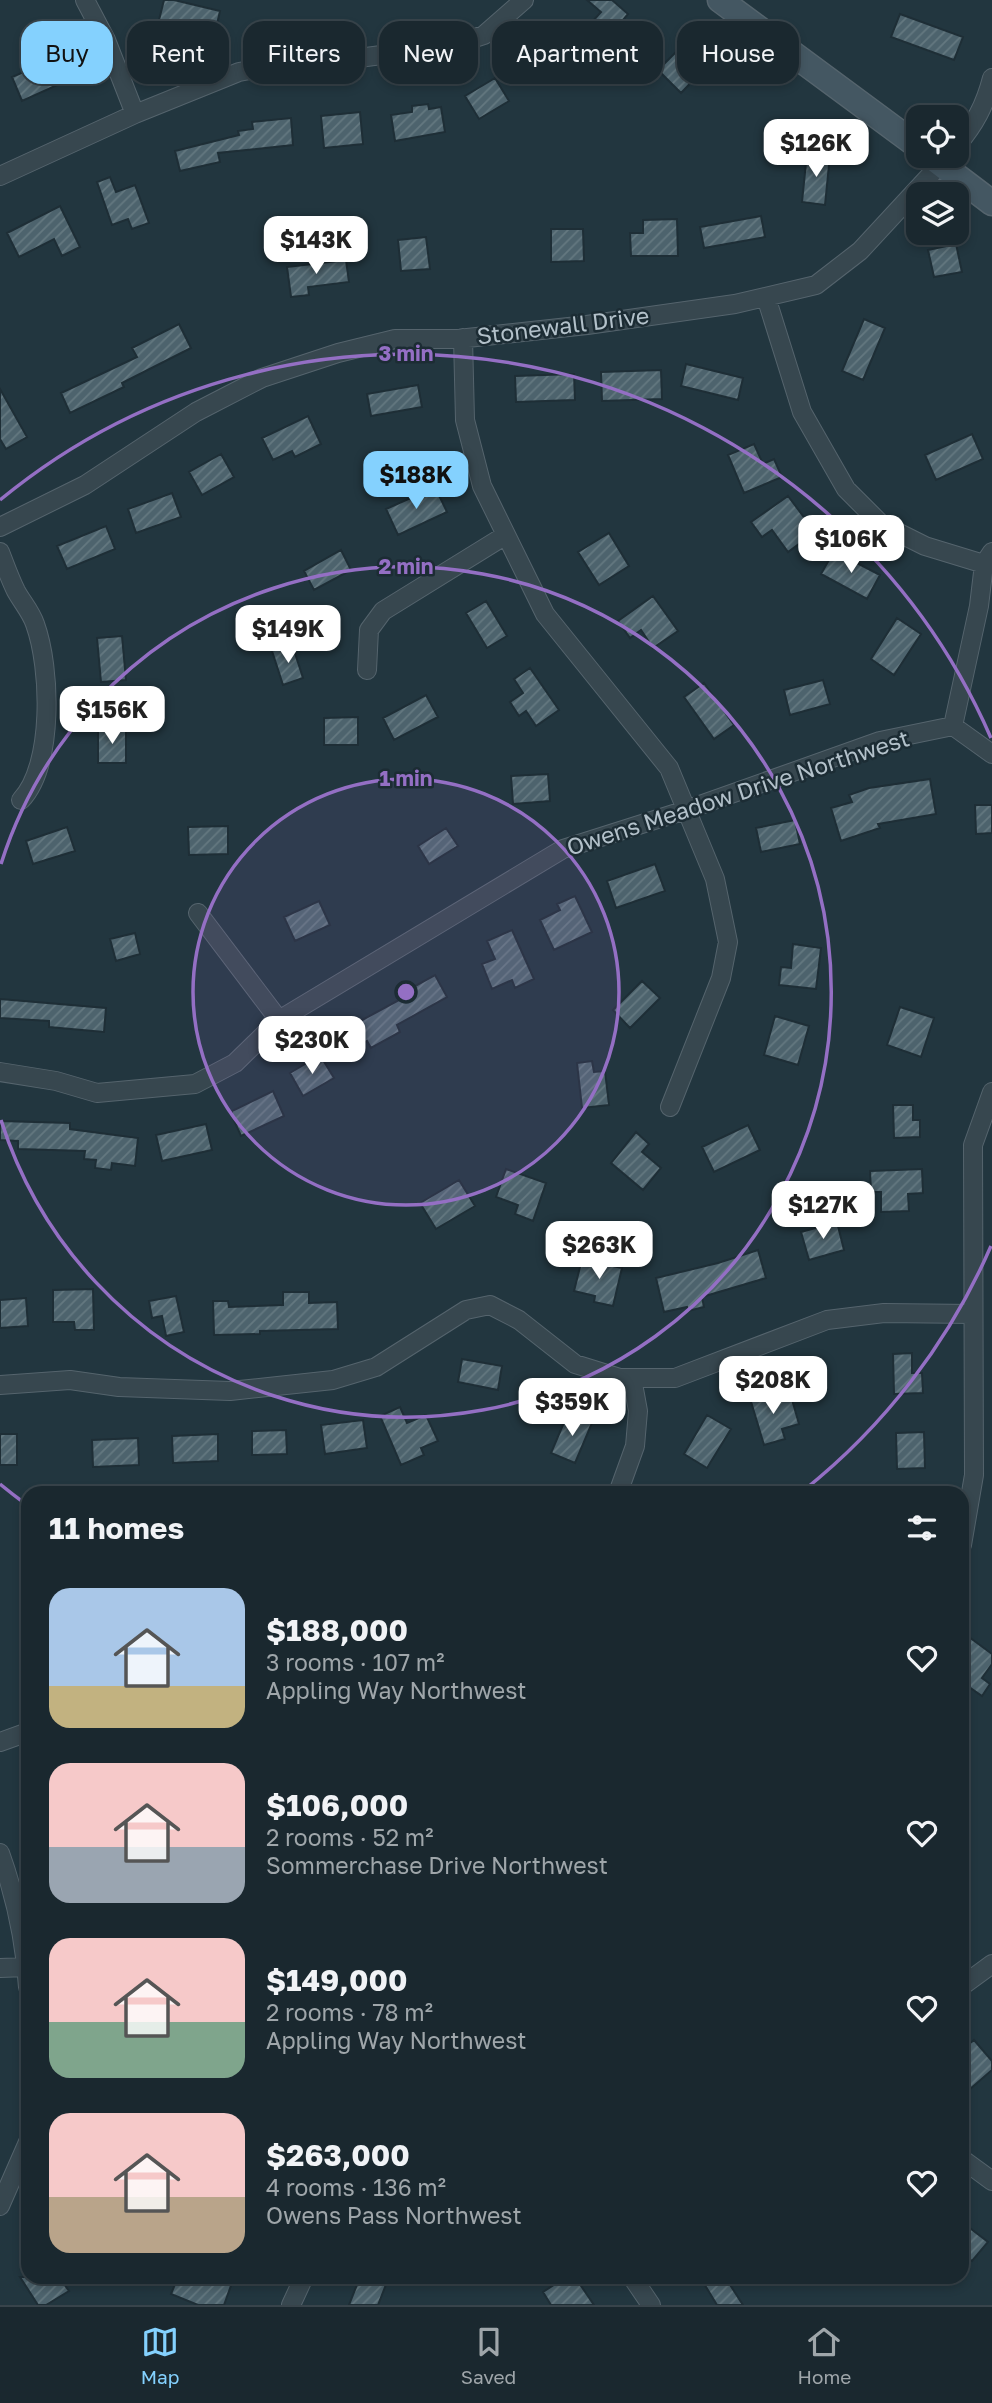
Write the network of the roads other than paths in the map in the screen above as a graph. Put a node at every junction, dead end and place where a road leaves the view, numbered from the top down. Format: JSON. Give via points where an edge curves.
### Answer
{"nodes":[{"id":1,"x":85,"y":0,"type":"edge"},
{"id":2,"x":524,"y":0,"type":"edge"},
{"id":3,"x":720,"y":0,"type":"edge"},
{"id":4,"x":992,"y":78,"type":"edge"},
{"id":5,"x":135,"y":114,"type":"junction"},
{"id":6,"x":969,"y":132,"type":"edge"},
{"id":7,"x":906,"y":137,"type":"edge"},
{"id":8,"x":931,"y":168,"type":"edge"},
{"id":9,"x":951,"y":168,"type":"edge"},
{"id":10,"x":0,"y":176,"type":"edge"},
{"id":11,"x":992,"y":203,"type":"edge"},
{"id":12,"x":766,"y":297,"type":"junction"},
{"id":13,"x":463,"y":338,"type":"junction"},
{"id":14,"x":0,"y":527,"type":"edge"},
{"id":15,"x":506,"y":535,"type":"junction"},
{"id":16,"x":0,"y":551,"type":"edge"},
{"id":17,"x":988,"y":558,"type":"edge"},
{"id":18,"x":367,"y":670,"type":"dead end"},
{"id":19,"x":953,"y":726,"type":"junction"},
{"id":20,"x":992,"y":754,"type":"edge"},
{"id":21,"x":21,"y":800,"type":"dead end"},
{"id":22,"x":686,"y":810,"type":"junction"},
{"id":23,"x":198,"y":913,"type":"dead end"},
{"id":24,"x":278,"y":1020,"type":"junction"},
{"id":25,"x":0,"y":1072,"type":"edge"},
{"id":26,"x":992,"y":1092,"type":"edge"},
{"id":27,"x":670,"y":1107,"type":"dead end"},
{"id":28,"x":972,"y":1314,"type":"junction"},
{"id":29,"x":632,"y":1378,"type":"junction"},
{"id":30,"x":0,"y":1385,"type":"edge"},
{"id":31,"x":621,"y":1486,"type":"edge"},
{"id":32,"x":969,"y":1504,"type":"edge"},
{"id":33,"x":21,"y":1734,"type":"edge"},
{"id":34,"x":0,"y":1742,"type":"edge"},
{"id":35,"x":0,"y":1853,"type":"edge"},
{"id":36,"x":21,"y":1935,"type":"edge"},
{"id":37,"x":992,"y":1964,"type":"edge"},
{"id":38,"x":21,"y":1967,"type":"edge"},
{"id":39,"x":0,"y":1968,"type":"edge"},
{"id":40,"x":969,"y":1981,"type":"edge"},
{"id":41,"x":21,"y":2158,"type":"edge"},
{"id":42,"x":969,"y":2164,"type":"edge"},
{"id":43,"x":992,"y":2181,"type":"edge"},
{"id":44,"x":0,"y":2206,"type":"edge"},
{"id":45,"x":301,"y":2284,"type":"edge"},
{"id":46,"x":637,"y":2284,"type":"edge"},
{"id":47,"x":649,"y":2301,"type":"edge"},
{"id":48,"x":291,"y":2305,"type":"edge"}],
"edges":[{"from":1,"to":5,"type":"street"},
{"from":2,"to":5,"type":"street","via":[[484,35],[450,46],[239,72]]},
{"from":3,"to":7,"type":"street"},
{"from":4,"to":6,"type":"street"},
{"from":5,"to":10,"type":"street"},
{"from":8,"to":12,"type":"street","name":"Stonewall Drive","via":[[860,251],[816,285]]},
{"from":9,"to":11,"type":"street"},
{"from":12,"to":13,"type":"street","name":"Stonewall Drive","via":[[587,325]]},
{"from":12,"to":17,"type":"street","via":[[802,412],[846,489],[881,524],[926,545]]},
{"from":13,"to":14,"type":"street","name":"Stonewall Drive","via":[[396,339],[262,378],[196,412],[85,485]]},
{"from":13,"to":15,"type":"street","via":[[465,420],[482,486]]},
{"from":15,"to":18,"type":"street","via":[[383,611],[369,630]]},
{"from":15,"to":22,"type":"street","via":[[545,614],[669,768]]},
{"from":16,"to":21,"type":"street","via":[[16,591],[35,621],[47,683],[38,772]]},
{"from":17,"to":19,"type":"street"},
{"from":19,"to":20,"type":"street"},
{"from":19,"to":22,"type":"street","name":"Owens Meadow Drive Northwest","via":[[880,741]]},
{"from":22,"to":24,"type":"street","name":"Owens Meadow Drive Northwest","via":[[563,849]]},
{"from":22,"to":27,"type":"street","via":[[715,879],[728,942],[721,978]]},
{"from":23,"to":24,"type":"street"},
{"from":24,"to":25,"type":"street","name":"Owens Meadow Drive Northwest","via":[[235,1062],[195,1084],[97,1093]]},
{"from":26,"to":28,"type":"street","via":[[974,1145]]},
{"from":28,"to":29,"type":"street","via":[[884,1313],[827,1320],[675,1378]]},
{"from":28,"to":32,"type":"street","via":[[974,1475]]},
{"from":29,"to":30,"type":"street","via":[[575,1364],[519,1320],[490,1305],[466,1310],[376,1367],[332,1380],[230,1391],[120,1387],[70,1380]]},
{"from":29,"to":31,"type":"street","via":[[638,1411],[635,1446]]},
{"from":33,"to":34,"type":"street"},
{"from":35,"to":36,"type":"street"},
{"from":37,"to":40,"type":"street"},
{"from":38,"to":39,"type":"street"},
{"from":41,"to":44,"type":"street"},
{"from":42,"to":43,"type":"street"},
{"from":45,"to":48,"type":"street"},
{"from":46,"to":47,"type":"street"}]}
